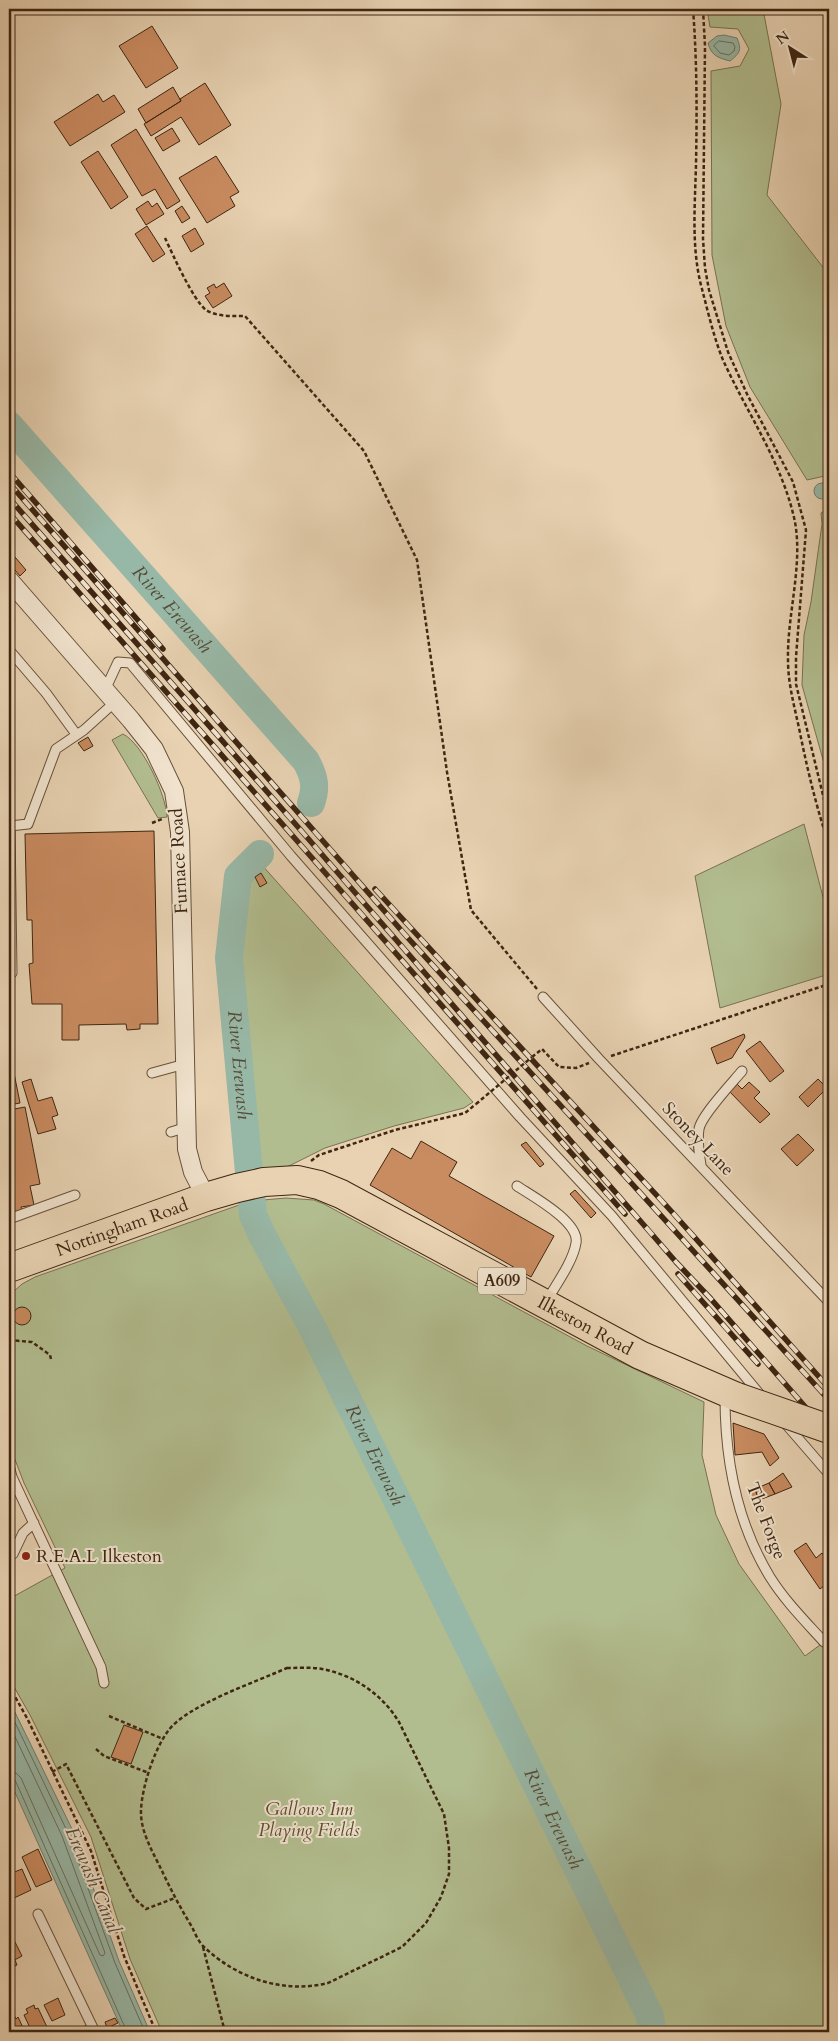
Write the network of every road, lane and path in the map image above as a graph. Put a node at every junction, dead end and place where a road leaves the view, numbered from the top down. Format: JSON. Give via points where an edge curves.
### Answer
{"nodes":[{"id":1,"x":693,"y":9,"type":"edge"},
{"id":2,"x":703,"y":9,"type":"edge"},
{"id":3,"x":705,"y":94,"type":"junction"},
{"id":4,"x":697,"y":95,"type":"junction"},
{"id":5,"x":164,"y":238,"type":"dead end"},
{"id":6,"x":9,"y":580,"type":"edge"},
{"id":7,"x":10,"y":651,"type":"edge"},
{"id":8,"x":110,"y":696,"type":"junction"},
{"id":9,"x":76,"y":734,"type":"junction"},
{"id":10,"x":829,"y":820,"type":"edge"},
{"id":11,"x":829,"y":845,"type":"edge"},
{"id":12,"x":12,"y":973,"type":"dead end"},
{"id":13,"x":829,"y":984,"type":"edge"},
{"id":14,"x":543,"y":997,"type":"joint"},
{"id":15,"x":599,"y":1059,"type":"junction"},
{"id":16,"x":185,"y":1064,"type":"junction"},
{"id":17,"x":742,"y":1071,"type":"dead end"},
{"id":18,"x":152,"y":1073,"type":"dead end"},
{"id":19,"x":700,"y":1165,"type":"junction"},
{"id":20,"x":297,"y":1180,"type":"junction"},
{"id":21,"x":517,"y":1186,"type":"dead end"},
{"id":22,"x":237,"y":1188,"type":"joint"},
{"id":23,"x":75,"y":1195,"type":"dead end"},
{"id":24,"x":206,"y":1197,"type":"junction"},
{"id":25,"x":9,"y":1219,"type":"edge"},
{"id":26,"x":9,"y":1268,"type":"edge"},
{"id":27,"x":829,"y":1302,"type":"edge"},
{"id":28,"x":545,"y":1305,"type":"junction"},
{"id":29,"x":9,"y":1340,"type":"edge"},
{"id":30,"x":51,"y":1359,"type":"dead end"},
{"id":31,"x":731,"y":1395,"type":"junction"},
{"id":32,"x":829,"y":1429,"type":"edge"},
{"id":33,"x":9,"y":1465,"type":"edge"},
{"id":34,"x":829,"y":1474,"type":"edge"},
{"id":35,"x":34,"y":1523,"type":"junction"},
{"id":36,"x":13,"y":1554,"type":"dead end"},
{"id":37,"x":824,"y":1642,"type":"dead end"},
{"id":38,"x":104,"y":1683,"type":"dead end"},
{"id":39,"x":9,"y":1686,"type":"edge"},
{"id":40,"x":109,"y":1716,"type":"dead end"},
{"id":41,"x":162,"y":1739,"type":"junction"},
{"id":42,"x":96,"y":1749,"type":"dead end"},
{"id":43,"x":52,"y":1772,"type":"junction"},
{"id":44,"x":149,"y":1773,"type":"junction"},
{"id":45,"x":175,"y":1898,"type":"junction"},
{"id":46,"x":38,"y":1914,"type":"dead end"},
{"id":47,"x":202,"y":1945,"type":"junction"},
{"id":48,"x":84,"y":2032,"type":"edge"},
{"id":49,"x":156,"y":2032,"type":"edge"},
{"id":50,"x":225,"y":2032,"type":"edge"}],
"edges":[{"from":1,"to":4,"type":"path"},
{"from":2,"to":3,"type":"path"},
{"from":3,"to":4,"type":"path"},
{"from":3,"to":10,"type":"path","via":[[705,268],[728,352],[793,482],[806,530],[796,684]]},
{"from":4,"to":11,"type":"path","via":[[695,232],[701,288],[722,358],[774,463],[793,514],[797,540],[788,629],[789,685],[812,791]]},
{"from":5,"to":14,"type":"path","via":[[206,310],[224,316],[245,316],[364,452],[417,560],[447,772],[471,910]]},
{"from":6,"to":8,"type":"street","name":"Furnace Road"},
{"from":7,"to":9,"type":"lane"},
{"from":8,"to":9,"type":"lane"},
{"from":8,"to":16,"type":"street","name":"Furnace Road","via":[[154,749],[168,774],[176,800],[180,839]]},
{"from":8,"to":34,"type":"lane","via":[[118,662],[130,664],[298,863],[520,1117],[612,1216],[733,1364]]},
{"from":9,"to":12,"type":"lane","via":[[56,749],[28,824],[10,826]]},
{"from":13,"to":15,"type":"path"},
{"from":14,"to":15,"type":"lane","name":"Stoney Lane"},
{"from":15,"to":19,"type":"lane","name":"Stoney Lane"},
{"from":15,"to":20,"type":"path","bridge":true,"via":[[576,1068],[559,1067],[542,1049],[465,1113],[395,1130],[319,1155],[305,1167]]},
{"from":16,"to":18,"type":"lane"},
{"from":16,"to":24,"type":"street","name":"Furnace Road","via":[[179,1129],[193,1172]]},
{"from":17,"to":19,"type":"lane","via":[[699,1127]]},
{"from":19,"to":27,"type":"lane","name":"Stoney Lane"},
{"from":20,"to":22,"type":"main road","name":"Ilkeston Road","number":"A609"},
{"from":20,"to":28,"type":"main road","name":"Ilkeston Road","number":"A609","via":[[341,1194]]},
{"from":21,"to":28,"type":"lane","via":[[553,1209],[575,1234],[576,1243],[568,1263]]},
{"from":22,"to":24,"type":"main road","name":"Nottingham Road","number":"A609"},
{"from":23,"to":25,"type":"lane"},
{"from":24,"to":26,"type":"main road","name":"Nottingham Road","number":"A609"},
{"from":28,"to":31,"type":"main road","name":"Ilkeston Road","number":"A609","via":[[640,1355]]},
{"from":29,"to":30,"type":"path","via":[[32,1342],[50,1354]]},
{"from":31,"to":32,"type":"main road","name":"Ilkeston Road","number":"A609","bridge":true},
{"from":31,"to":37,"type":"lane","name":"The Forge","via":[[727,1448],[732,1477],[758,1555],[791,1606]]},
{"from":33,"to":35,"type":"lane"},
{"from":35,"to":36,"type":"lane","via":[[23,1533]]},
{"from":35,"to":38,"type":"lane","via":[[102,1667]]},
{"from":39,"to":43,"type":"path"},
{"from":40,"to":41,"type":"path"},
{"from":41,"to":44,"type":"path"},
{"from":41,"to":47,"type":"path","via":[[180,1719],[208,1703],[287,1668],[321,1668],[348,1676],[378,1695],[390,1708],[444,1814],[449,1874],[441,1897],[426,1923],[402,1947],[328,1983],[307,1986],[253,1980]]},
{"from":42,"to":44,"type":"path","via":[[104,1756]]},
{"from":43,"to":45,"type":"path","via":[[66,1764],[134,1898],[146,1908]]},
{"from":43,"to":49,"type":"path","via":[[90,1851],[124,1956]]},
{"from":44,"to":45,"type":"path","via":[[141,1810],[142,1822]]},
{"from":45,"to":47,"type":"path"},
{"from":46,"to":48,"type":"lane","via":[[93,2028]]},
{"from":47,"to":50,"type":"path"}]}
